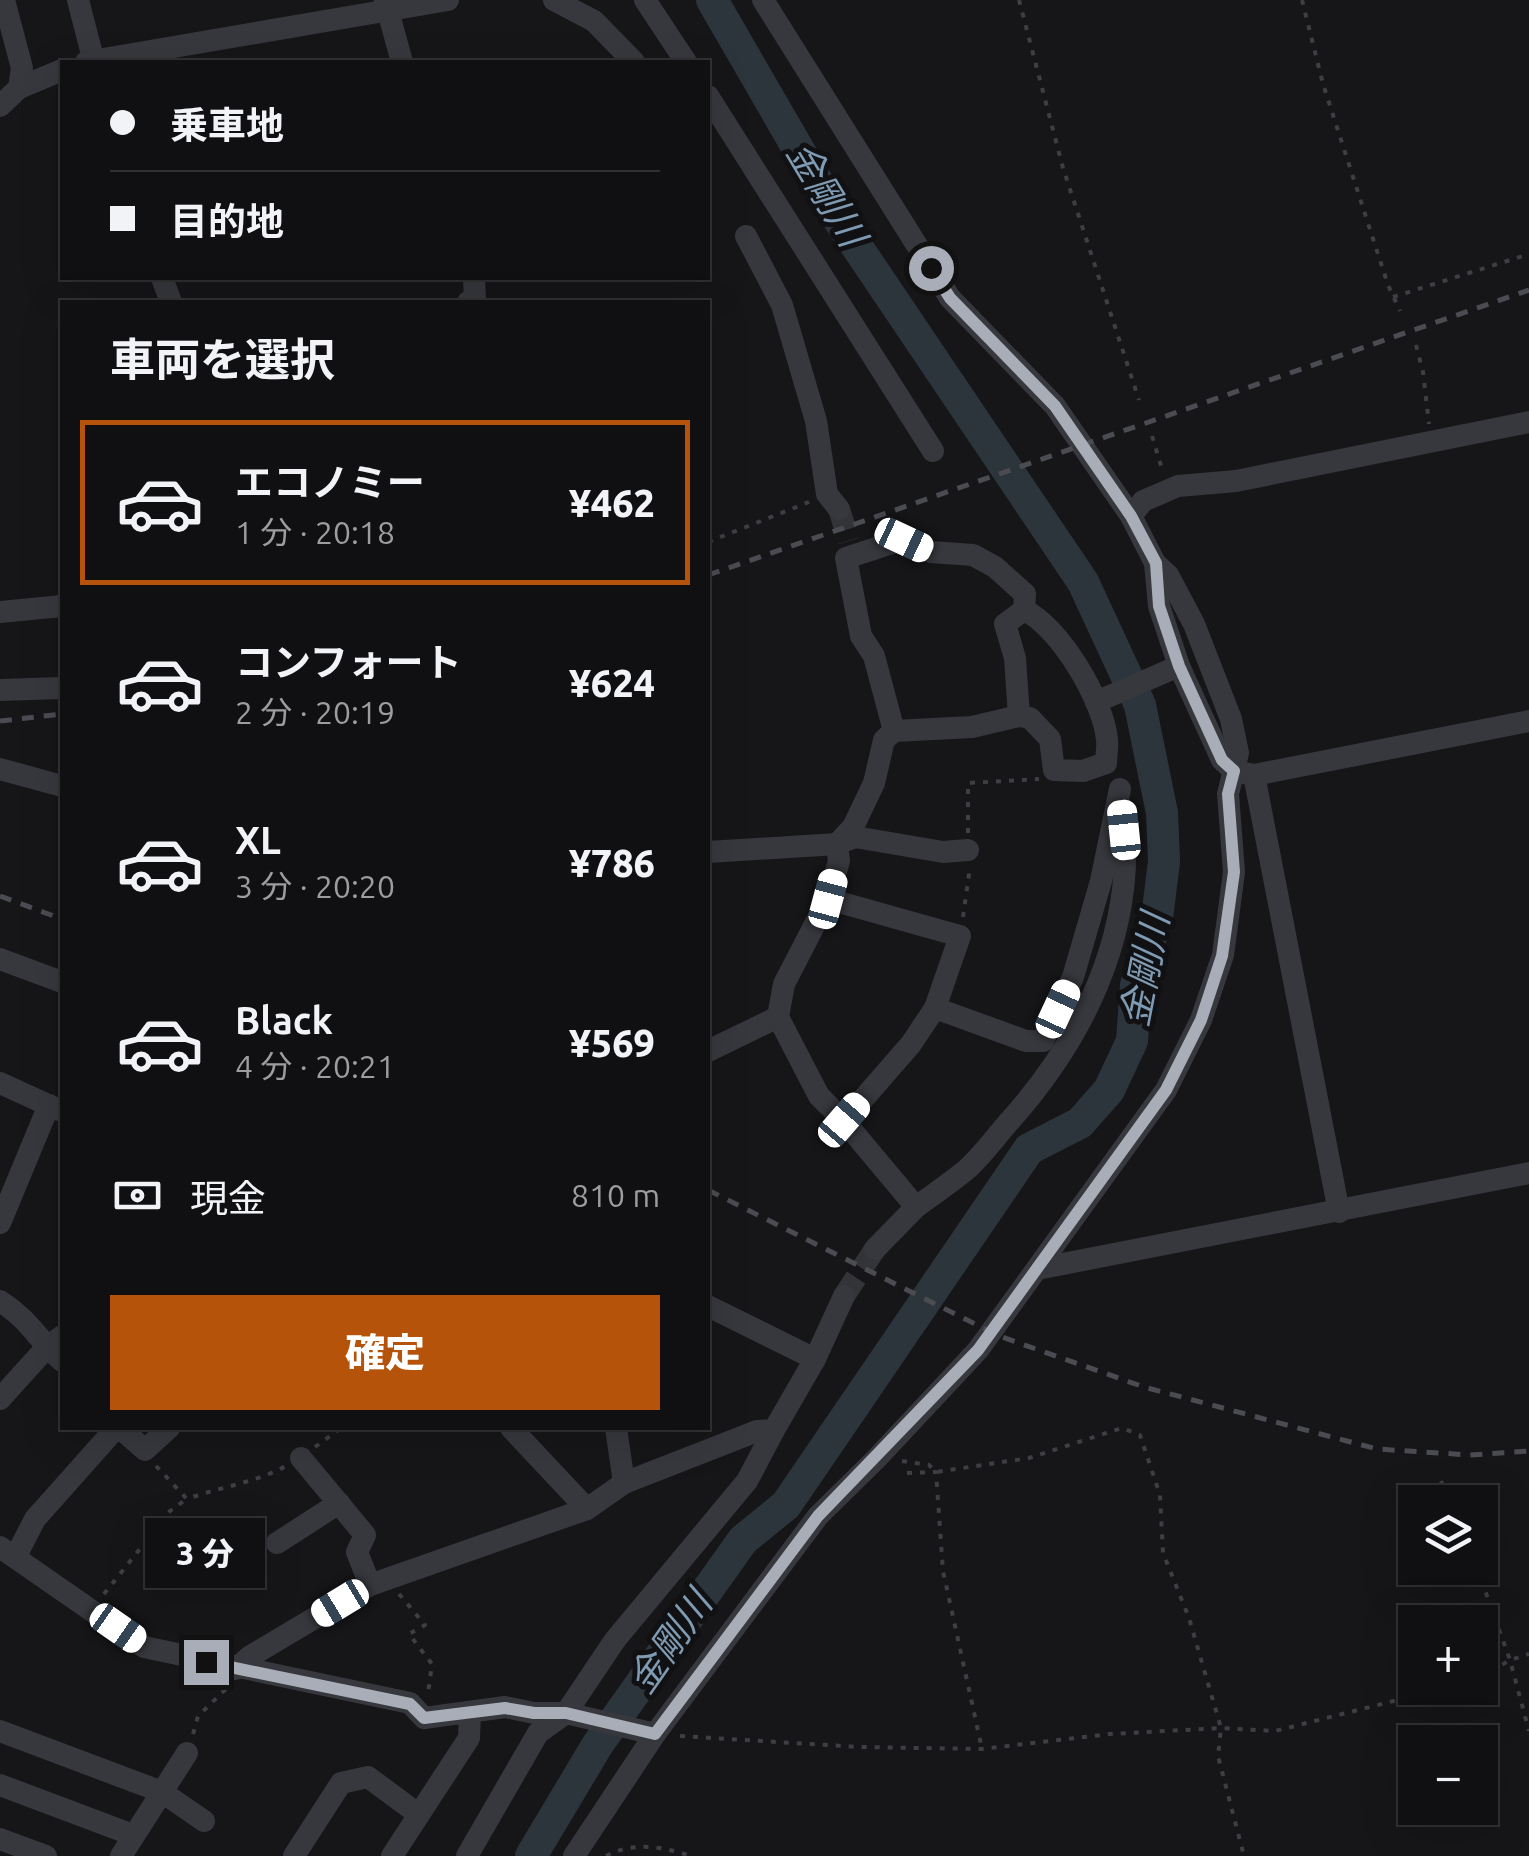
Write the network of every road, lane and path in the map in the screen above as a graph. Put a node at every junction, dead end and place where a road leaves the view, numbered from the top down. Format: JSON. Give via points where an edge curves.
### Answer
{"nodes":[{"id":1,"x":4,"y":0,"type":"edge"},
{"id":2,"x":78,"y":0,"type":"edge"},
{"id":3,"x":448,"y":0,"type":"edge"},
{"id":4,"x":554,"y":0,"type":"edge"},
{"id":5,"x":763,"y":0,"type":"edge"},
{"id":6,"x":781,"y":0,"type":"edge"},
{"id":7,"x":1019,"y":0,"type":"edge"},
{"id":8,"x":1302,"y":0,"type":"edge"},
{"id":9,"x":648,"y":1,"type":"edge"},
{"id":10,"x":386,"y":4,"type":"edge"},
{"id":11,"x":92,"y":60,"type":"edge"},
{"id":12,"x":102,"y":60,"type":"edge"},
{"id":13,"x":401,"y":60,"type":"edge"},
{"id":14,"x":632,"y":60,"type":"edge"},
{"id":15,"x":685,"y":60,"type":"edge"},
{"id":16,"x":799,"y":61,"type":"junction"},
{"id":17,"x":60,"y":71,"type":"edge"},
{"id":18,"x":19,"y":88,"type":"junction"},
{"id":19,"x":710,"y":99,"type":"edge"},
{"id":20,"x":0,"y":106,"type":"edge"},
{"id":21,"x":746,"y":236,"type":"dead end"},
{"id":22,"x":1529,"y":254,"type":"edge"},
{"id":23,"x":1394,"y":297,"type":"junction"},
{"id":24,"x":1400,"y":310,"type":"dead end"},
{"id":25,"x":1416,"y":345,"type":"dead end"},
{"id":26,"x":1140,"y":400,"type":"dead end"},
{"id":27,"x":1529,"y":422,"type":"edge"},
{"id":28,"x":1152,"y":436,"type":"dead end"},
{"id":29,"x":1431,"y":442,"type":"junction"},
{"id":30,"x":933,"y":450,"type":"dead end"},
{"id":31,"x":1170,"y":490,"type":"junction"},
{"id":32,"x":833,"y":502,"type":"joint"},
{"id":33,"x":1131,"y":516,"type":"junction"},
{"id":34,"x":710,"y":541,"type":"edge"},
{"id":35,"x":1156,"y":563,"type":"junction"},
{"id":36,"x":60,"y":606,"type":"edge"},
{"id":37,"x":1024,"y":610,"type":"junction"},
{"id":38,"x":0,"y":612,"type":"edge"},
{"id":39,"x":1172,"y":669,"type":"junction"},
{"id":40,"x":60,"y":688,"type":"edge"},
{"id":41,"x":0,"y":690,"type":"edge"},
{"id":42,"x":1096,"y":702,"type":"junction"},
{"id":43,"x":1019,"y":716,"type":"junction"},
{"id":44,"x":1529,"y":722,"type":"edge"},
{"id":45,"x":894,"y":731,"type":"junction"},
{"id":46,"x":1106,"y":763,"type":"junction"},
{"id":47,"x":0,"y":768,"type":"edge"},
{"id":48,"x":1054,"y":770,"type":"junction"},
{"id":49,"x":1244,"y":773,"type":"junction"},
{"id":50,"x":60,"y":785,"type":"edge"},
{"id":51,"x":1120,"y":789,"type":"junction"},
{"id":52,"x":837,"y":844,"type":"junction"},
{"id":53,"x":968,"y":850,"type":"junction"},
{"id":54,"x":710,"y":852,"type":"edge"},
{"id":55,"x":828,"y":899,"type":"junction"},
{"id":56,"x":960,"y":936,"type":"junction"},
{"id":57,"x":0,"y":959,"type":"edge"},
{"id":58,"x":60,"y":981,"type":"edge"},
{"id":59,"x":935,"y":1008,"type":"junction"},
{"id":60,"x":778,"y":1017,"type":"junction"},
{"id":61,"x":710,"y":1050,"type":"edge"},
{"id":62,"x":0,"y":1084,"type":"edge"},
{"id":63,"x":58,"y":1106,"type":"edge"},
{"id":64,"x":844,"y":1120,"type":"junction"},
{"id":65,"x":1529,"y":1173,"type":"edge"},
{"id":66,"x":916,"y":1207,"type":"junction"},
{"id":67,"x":1339,"y":1212,"type":"junction"},
{"id":68,"x":0,"y":1223,"type":"edge"},
{"id":69,"x":875,"y":1249,"type":"tunnel mouth"},
{"id":70,"x":1037,"y":1269,"type":"junction"},
{"id":71,"x":844,"y":1296,"type":"tunnel mouth"},
{"id":72,"x":0,"y":1301,"type":"edge"},
{"id":73,"x":710,"y":1307,"type":"edge"},
{"id":74,"x":57,"y":1348,"type":"edge"},
{"id":75,"x":815,"y":1359,"type":"junction"},
{"id":76,"x":0,"y":1400,"type":"edge"},
{"id":77,"x":116,"y":1430,"type":"edge"},
{"id":78,"x":120,"y":1430,"type":"edge"},
{"id":79,"x":168,"y":1430,"type":"edge"},
{"id":80,"x":338,"y":1430,"type":"edge"},
{"id":81,"x":513,"y":1430,"type":"edge"},
{"id":82,"x":616,"y":1430,"type":"edge"},
{"id":83,"x":774,"y":1430,"type":"junction"},
{"id":84,"x":145,"y":1450,"type":"junction"},
{"id":85,"x":301,"y":1458,"type":"junction"},
{"id":86,"x":877,"y":1458,"type":"junction"},
{"id":87,"x":936,"y":1472,"type":"junction"},
{"id":88,"x":906,"y":1473,"type":"dead end"},
{"id":89,"x":1441,"y":1481,"type":"dead end"},
{"id":90,"x":624,"y":1483,"type":"junction"},
{"id":91,"x":1443,"y":1485,"type":"edge"},
{"id":92,"x":186,"y":1499,"type":"junction"},
{"id":93,"x":338,"y":1503,"type":"junction"},
{"id":94,"x":587,"y":1509,"type":"junction"},
{"id":95,"x":278,"y":1543,"type":"dead end"},
{"id":96,"x":8,"y":1551,"type":"edge"},
{"id":97,"x":378,"y":1582,"type":"junction"},
{"id":98,"x":1483,"y":1585,"type":"edge"},
{"id":99,"x":91,"y":1609,"type":"junction"},
{"id":100,"x":1529,"y":1654,"type":"edge"},
{"id":101,"x":1510,"y":1660,"type":"junction"},
{"id":102,"x":1498,"y":1667,"type":"edge"},
{"id":103,"x":236,"y":1669,"type":"junction"},
{"id":104,"x":1398,"y":1700,"type":"edge"},
{"id":105,"x":566,"y":1713,"type":"junction"},
{"id":106,"x":470,"y":1714,"type":"junction"},
{"id":107,"x":424,"y":1718,"type":"junction"},
{"id":108,"x":1221,"y":1728,"type":"junction"},
{"id":109,"x":0,"y":1731,"type":"edge"},
{"id":110,"x":1529,"y":1731,"type":"edge"},
{"id":111,"x":655,"y":1734,"type":"junction"},
{"id":112,"x":982,"y":1748,"type":"junction"},
{"id":113,"x":187,"y":1753,"type":"joint"},
{"id":114,"x":0,"y":1784,"type":"edge"},
{"id":115,"x":162,"y":1792,"type":"junction"},
{"id":116,"x":418,"y":1814,"type":"junction"},
{"id":117,"x":204,"y":1821,"type":"dead end"},
{"id":118,"x":0,"y":1839,"type":"edge"},
{"id":119,"x":127,"y":1846,"type":"edge"},
{"id":120,"x":46,"y":1856,"type":"edge"},
{"id":121,"x":294,"y":1856,"type":"edge"},
{"id":122,"x":392,"y":1856,"type":"edge"},
{"id":123,"x":466,"y":1856,"type":"edge"},
{"id":124,"x":574,"y":1856,"type":"edge"},
{"id":125,"x":606,"y":1856,"type":"edge"},
{"id":126,"x":691,"y":1856,"type":"edge"},
{"id":127,"x":1244,"y":1856,"type":"edge"}],
"edges":[{"from":1,"to":18,"type":"street","via":[[22,68]]},
{"from":2,"to":11,"type":"street"},
{"from":3,"to":10,"type":"street"},
{"from":4,"to":14,"type":"street","via":[[594,20]]},
{"from":5,"to":16,"type":"street"},
{"from":6,"to":16,"type":"street","via":[[800,44]]},
{"from":7,"to":26,"type":"path","via":[[1063,168]]},
{"from":8,"to":23,"type":"path"},
{"from":9,"to":15,"type":"street"},
{"from":10,"to":12,"type":"street"},
{"from":10,"to":13,"type":"street"},
{"from":16,"to":33,"type":"street","via":[[950,298],[1055,406]]},
{"from":17,"to":18,"type":"street"},
{"from":18,"to":20,"type":"street"},
{"from":19,"to":30,"type":"street"},
{"from":21,"to":32,"type":"street","via":[[782,305]]},
{"from":22,"to":23,"type":"path"},
{"from":23,"to":24,"type":"path"},
{"from":25,"to":29,"type":"path"},
{"from":27,"to":29,"type":"street"},
{"from":28,"to":31,"type":"path"},
{"from":29,"to":31,"type":"street"},
{"from":31,"to":33,"type":"street","via":[[1143,501]]},
{"from":32,"to":34,"type":"path"},
{"from":33,"to":35,"type":"street"},
{"from":35,"to":39,"type":"street"},
{"from":35,"to":49,"type":"street","via":[[1194,624],[1232,718]]},
{"from":36,"to":38,"type":"street"},
{"from":37,"to":42,"type":"street","via":[[1038,617],[1073,660]]},
{"from":37,"to":43,"type":"street","via":[[1006,624]]},
{"from":37,"to":45,"type":"street","via":[[1025,594],[973,555],[931,552],[904,540],[848,550],[861,636],[874,656]]},
{"from":39,"to":42,"type":"street"},
{"from":39,"to":49,"type":"street","via":[[1222,760]]},
{"from":40,"to":41,"type":"street"},
{"from":42,"to":46,"type":"street","via":[[1108,738]]},
{"from":43,"to":45,"type":"street"},
{"from":43,"to":48,"type":"street","via":[[1050,738]]},
{"from":44,"to":49,"type":"street"},
{"from":45,"to":52,"type":"street","via":[[884,740],[874,783],[852,827]]},
{"from":46,"to":48,"type":"street"},
{"from":46,"to":51,"type":"street"},
{"from":47,"to":50,"type":"street"},
{"from":48,"to":53,"type":"path","via":[[1047,778],[968,784]]},
{"from":49,"to":67,"type":"street"},
{"from":49,"to":70,"type":"street","via":[[1228,794],[1234,872],[1222,956],[1201,1020],[1166,1090]]},
{"from":51,"to":59,"type":"street","via":[[1078,962],[1043,1040]]},
{"from":51,"to":66,"type":"street","via":[[1122,901],[1112,953],[1083,1021],[1032,1096],[969,1167]]},
{"from":52,"to":53,"type":"street","via":[[855,838]]},
{"from":52,"to":54,"type":"street"},
{"from":52,"to":55,"type":"street"},
{"from":53,"to":56,"type":"path","via":[[971,872]]},
{"from":55,"to":56,"type":"street"},
{"from":55,"to":60,"type":"street","via":[[784,984]]},
{"from":56,"to":59,"type":"street"},
{"from":57,"to":58,"type":"street"},
{"from":59,"to":64,"type":"street"},
{"from":60,"to":61,"type":"street"},
{"from":60,"to":64,"type":"street","via":[[819,1096]]},
{"from":62,"to":63,"type":"street"},
{"from":63,"to":68,"type":"street"},
{"from":64,"to":66,"type":"street"},
{"from":65,"to":67,"type":"street"},
{"from":66,"to":69,"type":"street"},
{"from":67,"to":70,"type":"street"},
{"from":70,"to":86,"type":"street","via":[[978,1350]]},
{"from":71,"to":75,"type":"street"},
{"from":72,"to":74,"type":"street"},
{"from":73,"to":75,"type":"street"},
{"from":74,"to":76,"type":"street"},
{"from":75,"to":83,"type":"street"},
{"from":77,"to":96,"type":"street"},
{"from":78,"to":84,"type":"street"},
{"from":79,"to":84,"type":"street"},
{"from":80,"to":85,"type":"path"},
{"from":81,"to":94,"type":"street"},
{"from":82,"to":90,"type":"street"},
{"from":83,"to":90,"type":"street"},
{"from":83,"to":105,"type":"street","via":[[747,1480],[616,1640]]},
{"from":84,"to":92,"type":"path"},
{"from":85,"to":92,"type":"path","via":[[259,1480]]},
{"from":85,"to":93,"type":"street"},
{"from":86,"to":87,"type":"path","via":[[929,1465]]},
{"from":86,"to":111,"type":"street","via":[[818,1516]]},
{"from":87,"to":88,"type":"path"},
{"from":87,"to":108,"type":"path","via":[[1029,1458],[1122,1428],[1140,1436],[1160,1496],[1163,1553]]},
{"from":87,"to":112,"type":"path","via":[[943,1571]]},
{"from":89,"to":91,"type":"path"},
{"from":90,"to":94,"type":"street"},
{"from":92,"to":99,"type":"path"},
{"from":93,"to":95,"type":"street"},
{"from":93,"to":97,"type":"street","via":[[365,1535],[357,1552]]},
{"from":94,"to":97,"type":"street"},
{"from":96,"to":99,"type":"street"},
{"from":97,"to":103,"type":"street"},
{"from":97,"to":107,"type":"path","via":[[425,1624],[409,1634],[432,1664]]},
{"from":98,"to":101,"type":"path"},
{"from":99,"to":103,"type":"street","via":[[144,1648]]},
{"from":100,"to":101,"type":"path"},
{"from":101,"to":102,"type":"path"},
{"from":101,"to":110,"type":"path"},
{"from":103,"to":107,"type":"street","via":[[410,1704]]},
{"from":103,"to":113,"type":"path","via":[[231,1684],[198,1716]]},
{"from":104,"to":108,"type":"path","via":[[1275,1731]]},
{"from":105,"to":106,"type":"street","via":[[505,1708]]},
{"from":105,"to":111,"type":"street"},
{"from":105,"to":123,"type":"street","via":[[538,1733]]},
{"from":106,"to":107,"type":"street"},
{"from":106,"to":116,"type":"street","via":[[469,1738]]},
{"from":108,"to":112,"type":"path"},
{"from":108,"to":127,"type":"path","via":[[1218,1756]]},
{"from":109,"to":115,"type":"street"},
{"from":111,"to":112,"type":"path","via":[[860,1748]]},
{"from":111,"to":124,"type":"street"},
{"from":113,"to":115,"type":"street"},
{"from":114,"to":119,"type":"street"},
{"from":115,"to":117,"type":"street"},
{"from":115,"to":119,"type":"street"},
{"from":116,"to":121,"type":"street","via":[[368,1776],[341,1783]]},
{"from":116,"to":122,"type":"street"},
{"from":118,"to":120,"type":"street"},
{"from":125,"to":126,"type":"path","via":[[660,1846]]}]}
